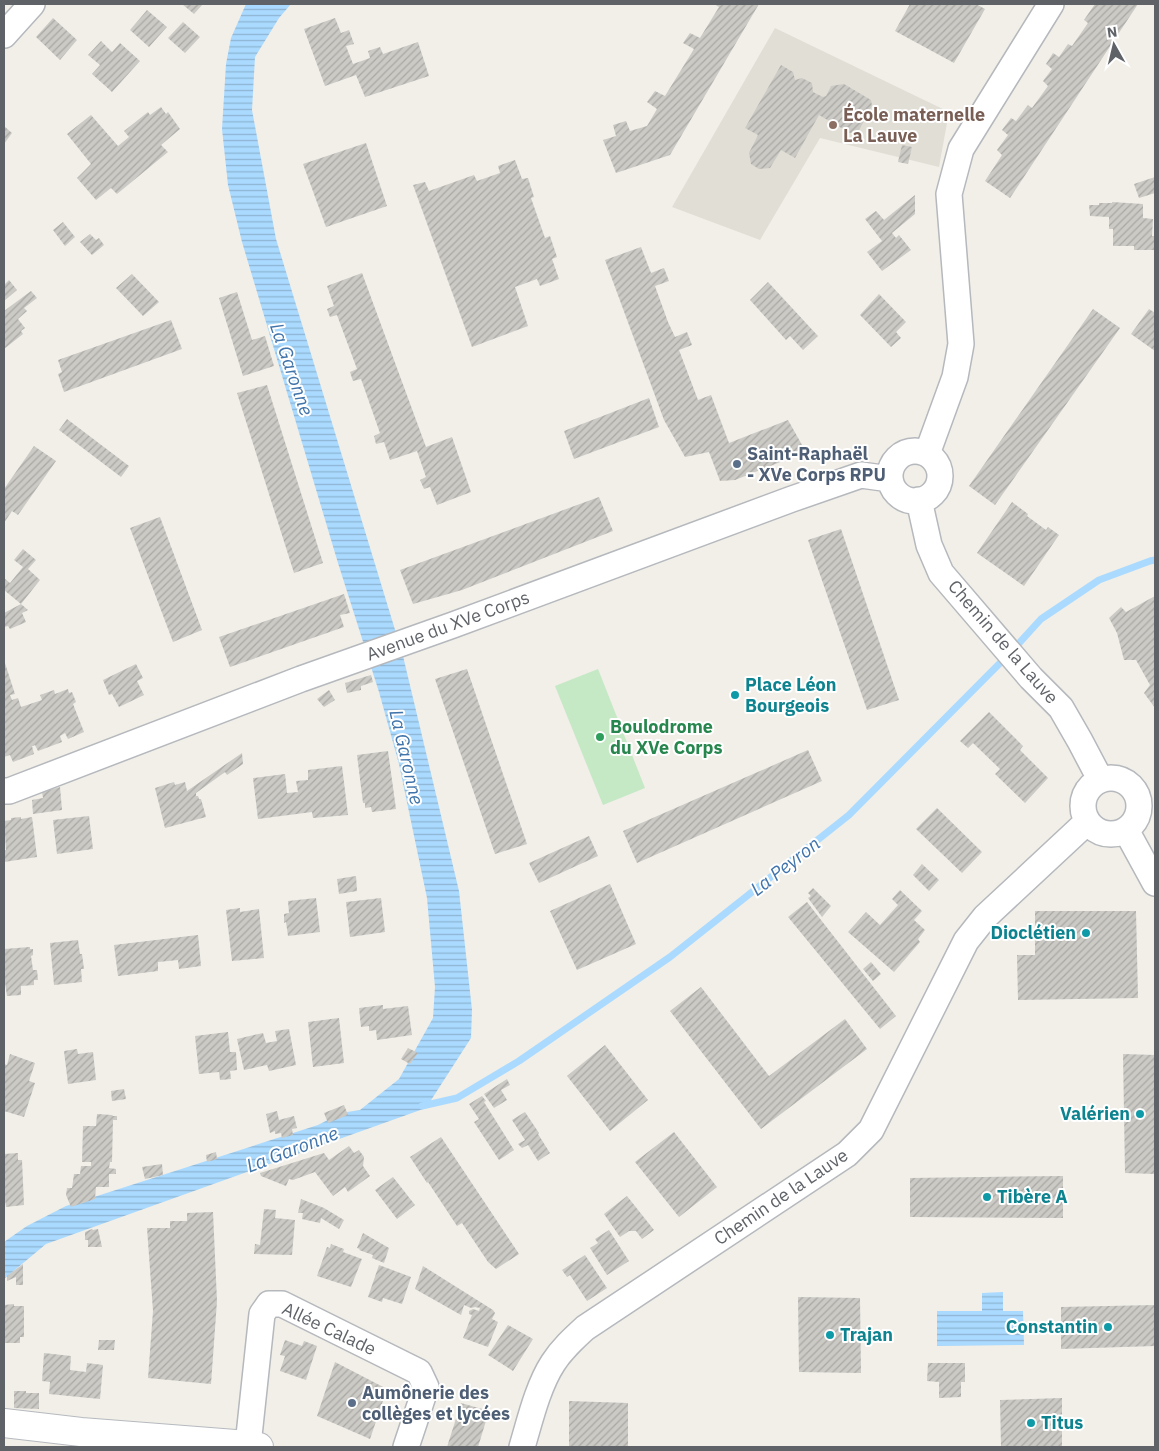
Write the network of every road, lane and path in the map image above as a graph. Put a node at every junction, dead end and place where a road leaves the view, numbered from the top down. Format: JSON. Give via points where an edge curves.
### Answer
{"nodes":[{"id":1,"x":32,"y":4,"type":"edge"},
{"id":2,"x":1051,"y":4,"type":"edge"},
{"id":3,"x":4,"y":36,"type":"edge"},
{"id":4,"x":928,"y":454,"type":"junction"},
{"id":5,"x":890,"y":480,"type":"junction"},
{"id":6,"x":919,"y":500,"type":"junction"},
{"id":7,"x":1100,"y":779,"type":"junction"},
{"id":8,"x":1145,"y":786,"type":"edge"},
{"id":9,"x":5,"y":792,"type":"edge"},
{"id":10,"x":1087,"y":822,"type":"junction"},
{"id":11,"x":1126,"y":830,"type":"junction"},
{"id":12,"x":1155,"y":883,"type":"edge"},
{"id":13,"x":4,"y":1424,"type":"edge"},
{"id":14,"x":254,"y":1446,"type":"edge"},
{"id":15,"x":406,"y":1447,"type":"edge"},
{"id":16,"x":522,"y":1447,"type":"edge"}],
"edges":[{"from":1,"to":3,"type":"street"},
{"from":2,"to":4,"type":"street","via":[[961,149],[949,194],[961,344],[955,378]]},
{"from":4,"to":5,"type":"street","via":[[908,451],[900,455],[894,462]]},
{"from":4,"to":6,"type":"street","via":[[935,460],[940,479],[929,496]]},
{"from":5,"to":6,"type":"street","via":[[899,495]]},
{"from":5,"to":9,"type":"street","name":"Avenue du XVe Corps","via":[[861,475],[854,477],[218,710]]},
{"from":6,"to":7,"type":"street","name":"Chemin de la Lauve","via":[[929,545],[941,573],[1060,708]]},
{"from":7,"to":8,"type":"street","via":[[1119,778]]},
{"from":7,"to":10,"type":"street","via":[[1087,790],[1084,798],[1082,806]]},
{"from":8,"to":11,"type":"street","via":[[1138,798],[1138,816]]},
{"from":10,"to":11,"type":"street","via":[[1109,834]]},
{"from":10,"to":16,"type":"street","name":"Chemin de la Lauve","via":[[985,917],[966,941],[871,1130],[847,1154],[585,1328],[552,1364]]},
{"from":11,"to":12,"type":"street"},
{"from":13,"to":14,"type":"street"},
{"from":14,"to":15,"type":"street","name":"Allée Calade","via":[[262,1314],[269,1304],[282,1304],[419,1372],[426,1387]]}]}
